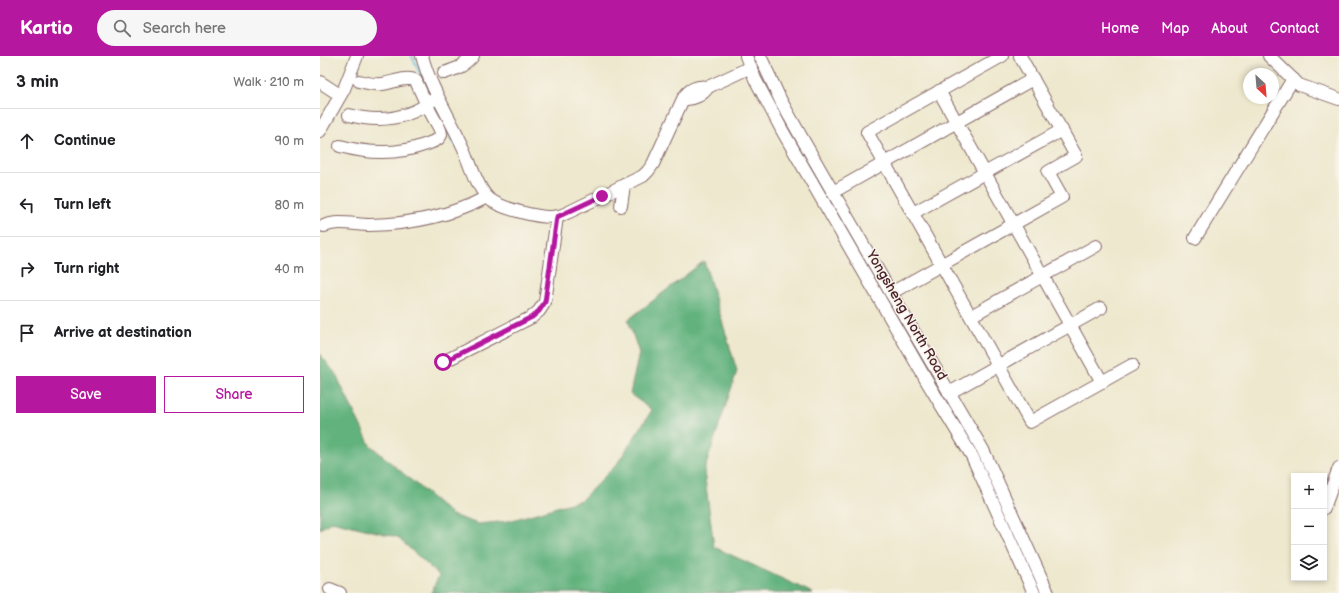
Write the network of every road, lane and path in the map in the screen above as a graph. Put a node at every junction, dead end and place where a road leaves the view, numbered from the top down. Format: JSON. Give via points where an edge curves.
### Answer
{"nodes":[{"id":1,"x":357,"y":56,"type":"edge"},
{"id":2,"x":422,"y":56,"type":"edge"},
{"id":3,"x":473,"y":56,"type":"edge"},
{"id":4,"x":760,"y":56,"type":"edge"},
{"id":5,"x":1002,"y":56,"type":"edge"},
{"id":6,"x":1020,"y":56,"type":"edge"},
{"id":7,"x":1269,"y":56,"type":"edge"},
{"id":8,"x":748,"y":62,"type":"edge"},
{"id":9,"x":444,"y":73,"type":"dead end"},
{"id":10,"x":1033,"y":79,"type":"junction"},
{"id":11,"x":1292,"y":79,"type":"junction"},
{"id":12,"x":320,"y":82,"type":"edge"},
{"id":13,"x":359,"y":82,"type":"dead end"},
{"id":14,"x":939,"y":91,"type":"junction"},
{"id":15,"x":340,"y":95,"type":"junction"},
{"id":16,"x":437,"y":97,"type":"junction"},
{"id":17,"x":1339,"y":99,"type":"edge"},
{"id":18,"x":427,"y":105,"type":"junction"},
{"id":19,"x":349,"y":115,"type":"dead end"},
{"id":20,"x":956,"y":123,"type":"junction"},
{"id":21,"x":320,"y":130,"type":"edge"},
{"id":22,"x":1062,"y":130,"type":"junction"},
{"id":23,"x":340,"y":146,"type":"dead end"},
{"id":24,"x":884,"y":163,"type":"junction"},
{"id":25,"x":984,"y":173,"type":"junction"},
{"id":26,"x":624,"y":185,"type":"junction"},
{"id":27,"x":833,"y":192,"type":"junction"},
{"id":28,"x":487,"y":196,"type":"junction"},
{"id":29,"x":621,"y":206,"type":"dead end"},
{"id":30,"x":913,"y":213,"type":"junction"},
{"id":31,"x":557,"y":217,"type":"junction"},
{"id":32,"x":1013,"y":224,"type":"junction"},
{"id":33,"x":324,"y":226,"type":"dead end"},
{"id":34,"x":1195,"y":238,"type":"dead end"},
{"id":35,"x":1096,"y":246,"type":"dead end"},
{"id":36,"x":941,"y":264,"type":"junction"},
{"id":37,"x":1043,"y":276,"type":"junction"},
{"id":38,"x":890,"y":293,"type":"junction"},
{"id":39,"x":1101,"y":308,"type":"dead end"},
{"id":40,"x":971,"y":316,"type":"junction"},
{"id":41,"x":1070,"y":325,"type":"junction"},
{"id":42,"x":443,"y":362,"type":"dead end"},
{"id":43,"x":1132,"y":365,"type":"dead end"},
{"id":44,"x":998,"y":366,"type":"junction"},
{"id":45,"x":1102,"y":382,"type":"junction"},
{"id":46,"x":949,"y":393,"type":"junction"},
{"id":47,"x":1339,"y":468,"type":"edge"},
{"id":48,"x":1327,"y":500,"type":"edge"},
{"id":49,"x":1034,"y":593,"type":"edge"},
{"id":50,"x":1048,"y":593,"type":"edge"}],
"edges":[{"from":1,"to":15,"type":"street"},
{"from":2,"to":16,"type":"street"},
{"from":3,"to":9,"type":"street","via":[[461,67]]},
{"from":4,"to":27,"type":"street","name":"Yongsheng North Road","via":[[781,101]]},
{"from":5,"to":14,"type":"street"},
{"from":6,"to":10,"type":"street"},
{"from":7,"to":11,"type":"street"},
{"from":8,"to":26,"type":"street","via":[[704,92],[690,99],[683,99],[653,164],[643,176]]},
{"from":8,"to":49,"type":"street","name":"Yongsheng North Road","via":[[783,132],[972,456]]},
{"from":10,"to":20,"type":"street"},
{"from":10,"to":22,"type":"street"},
{"from":11,"to":17,"type":"street","via":[[1299,85]]},
{"from":11,"to":34,"type":"street"},
{"from":12,"to":15,"type":"street"},
{"from":13,"to":18,"type":"street","via":[[380,84],[412,79],[416,81]]},
{"from":14,"to":20,"type":"street"},
{"from":14,"to":24,"type":"street","via":[[867,132]]},
{"from":15,"to":21,"type":"street"},
{"from":16,"to":18,"type":"street"},
{"from":16,"to":28,"type":"street"},
{"from":18,"to":19,"type":"street","via":[[415,112],[389,119],[375,120]]},
{"from":18,"to":23,"type":"street","via":[[440,128],[441,134],[435,141],[419,147],[386,153]]},
{"from":20,"to":24,"type":"street"},
{"from":20,"to":25,"type":"street"},
{"from":22,"to":25,"type":"street"},
{"from":22,"to":32,"type":"street","via":[[1076,156],[1048,172],[1062,197]]},
{"from":24,"to":27,"type":"street"},
{"from":24,"to":30,"type":"street"},
{"from":25,"to":30,"type":"street"},
{"from":25,"to":32,"type":"street"},
{"from":26,"to":29,"type":"street"},
{"from":26,"to":31,"type":"street"},
{"from":27,"to":38,"type":"street","name":"Yongsheng North Road"},
{"from":28,"to":31,"type":"street","via":[[502,207],[545,217]]},
{"from":28,"to":33,"type":"street","via":[[448,213],[409,222],[369,225],[336,223]]},
{"from":30,"to":36,"type":"street"},
{"from":31,"to":42,"type":"street","via":[[545,302],[539,311],[532,317]]},
{"from":32,"to":36,"type":"street"},
{"from":32,"to":37,"type":"street"},
{"from":35,"to":37,"type":"street"},
{"from":36,"to":38,"type":"street"},
{"from":36,"to":40,"type":"street"},
{"from":37,"to":40,"type":"street"},
{"from":37,"to":41,"type":"street"},
{"from":38,"to":46,"type":"street","name":"Yongsheng North Road"},
{"from":39,"to":41,"type":"street"},
{"from":40,"to":44,"type":"street"},
{"from":41,"to":44,"type":"street"},
{"from":41,"to":45,"type":"street"},
{"from":43,"to":45,"type":"street"},
{"from":44,"to":45,"type":"street","via":[[1030,422]]},
{"from":44,"to":46,"type":"street"},
{"from":46,"to":50,"type":"street","name":"Yongsheng North Road","via":[[983,450]]},
{"from":47,"to":48,"type":"street"}]}
